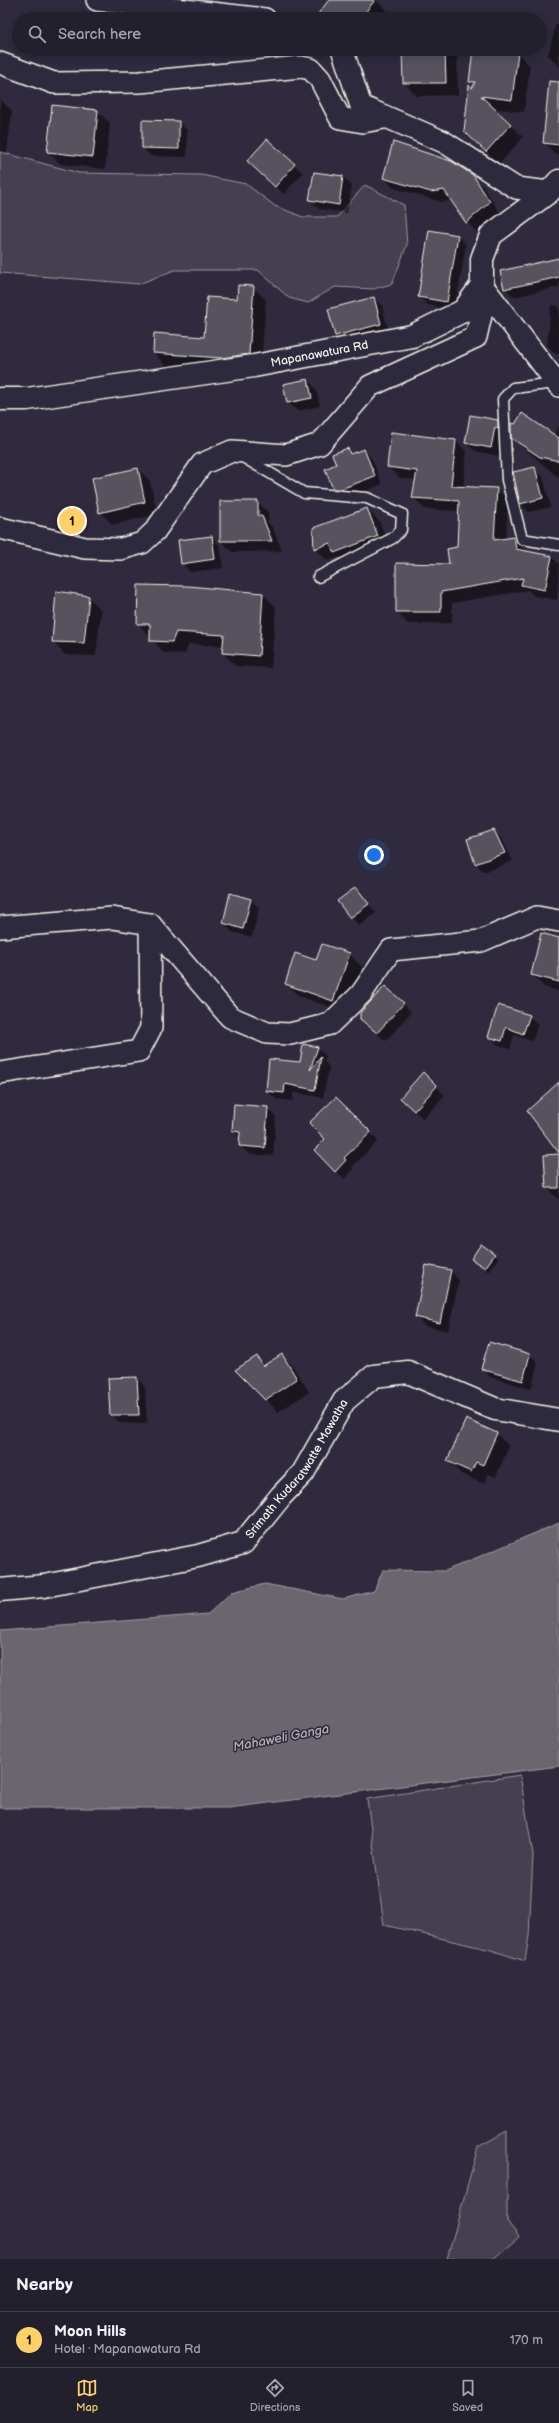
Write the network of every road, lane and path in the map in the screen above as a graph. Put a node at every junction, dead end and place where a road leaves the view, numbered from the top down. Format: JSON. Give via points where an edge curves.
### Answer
{"nodes":[{"id":1,"x":97,"y":0,"type":"edge"},
{"id":2,"x":203,"y":12,"type":"edge"},
{"id":3,"x":344,"y":56,"type":"edge"},
{"id":4,"x":0,"y":63,"type":"edge"},
{"id":5,"x":384,"y":118,"type":"junction"},
{"id":6,"x":554,"y":186,"type":"edge"},
{"id":7,"x":482,"y":285,"type":"junction"},
{"id":8,"x":558,"y":385,"type":"edge"},
{"id":9,"x":0,"y":399,"type":"edge"},
{"id":10,"x":232,"y":451,"type":"junction"},
{"id":11,"x":0,"y":528,"type":"edge"},
{"id":12,"x":559,"y":545,"type":"edge"},
{"id":13,"x":318,"y":577,"type":"dead end"},
{"id":14,"x":559,"y":921,"type":"edge"},
{"id":15,"x":150,"y":924,"type":"junction"},
{"id":16,"x":0,"y":927,"type":"edge"},
{"id":17,"x":0,"y":1073,"type":"edge"},
{"id":18,"x":559,"y":1420,"type":"edge"},
{"id":19,"x":0,"y":1590,"type":"edge"}],
"edges":[{"from":1,"to":2,"type":"street"},
{"from":3,"to":5,"type":"street","via":[[361,106]]},
{"from":4,"to":5,"type":"street","via":[[54,83],[140,82],[301,67],[311,69],[320,79],[340,118],[363,122]]},
{"from":5,"to":6,"type":"street","via":[[444,142],[516,188]]},
{"from":6,"to":7,"type":"street","via":[[491,235],[482,259]]},
{"from":7,"to":8,"type":"street"},
{"from":7,"to":9,"type":"street","name":"Mapanawatura Rd","via":[[463,311],[412,336],[254,366],[27,399]]},
{"from":7,"to":10,"type":"street","via":[[482,311],[476,337],[370,386],[320,444],[286,455]]},
{"from":8,"to":12,"type":"lane","via":[[513,388],[503,399],[507,480],[522,539]]},
{"from":10,"to":11,"type":"street","via":[[202,464],[155,531],[142,543],[121,549],[85,548]]},
{"from":10,"to":13,"type":"lane","via":[[304,493],[367,498],[402,514],[401,530],[393,538]]},
{"from":14,"to":15,"type":"street","via":[[537,916],[481,941],[391,950],[361,994],[330,1024],[290,1034],[267,1033],[230,1017]]},
{"from":15,"to":16,"type":"street","via":[[112,918]]},
{"from":15,"to":17,"type":"street","via":[[151,1028],[139,1051]]},
{"from":18,"to":19,"type":"street","name":"Srimath Kudaratwatte Mawatha","via":[[495,1409],[408,1372],[374,1376],[344,1401],[303,1473],[243,1543],[190,1558],[44,1586]]}]}
